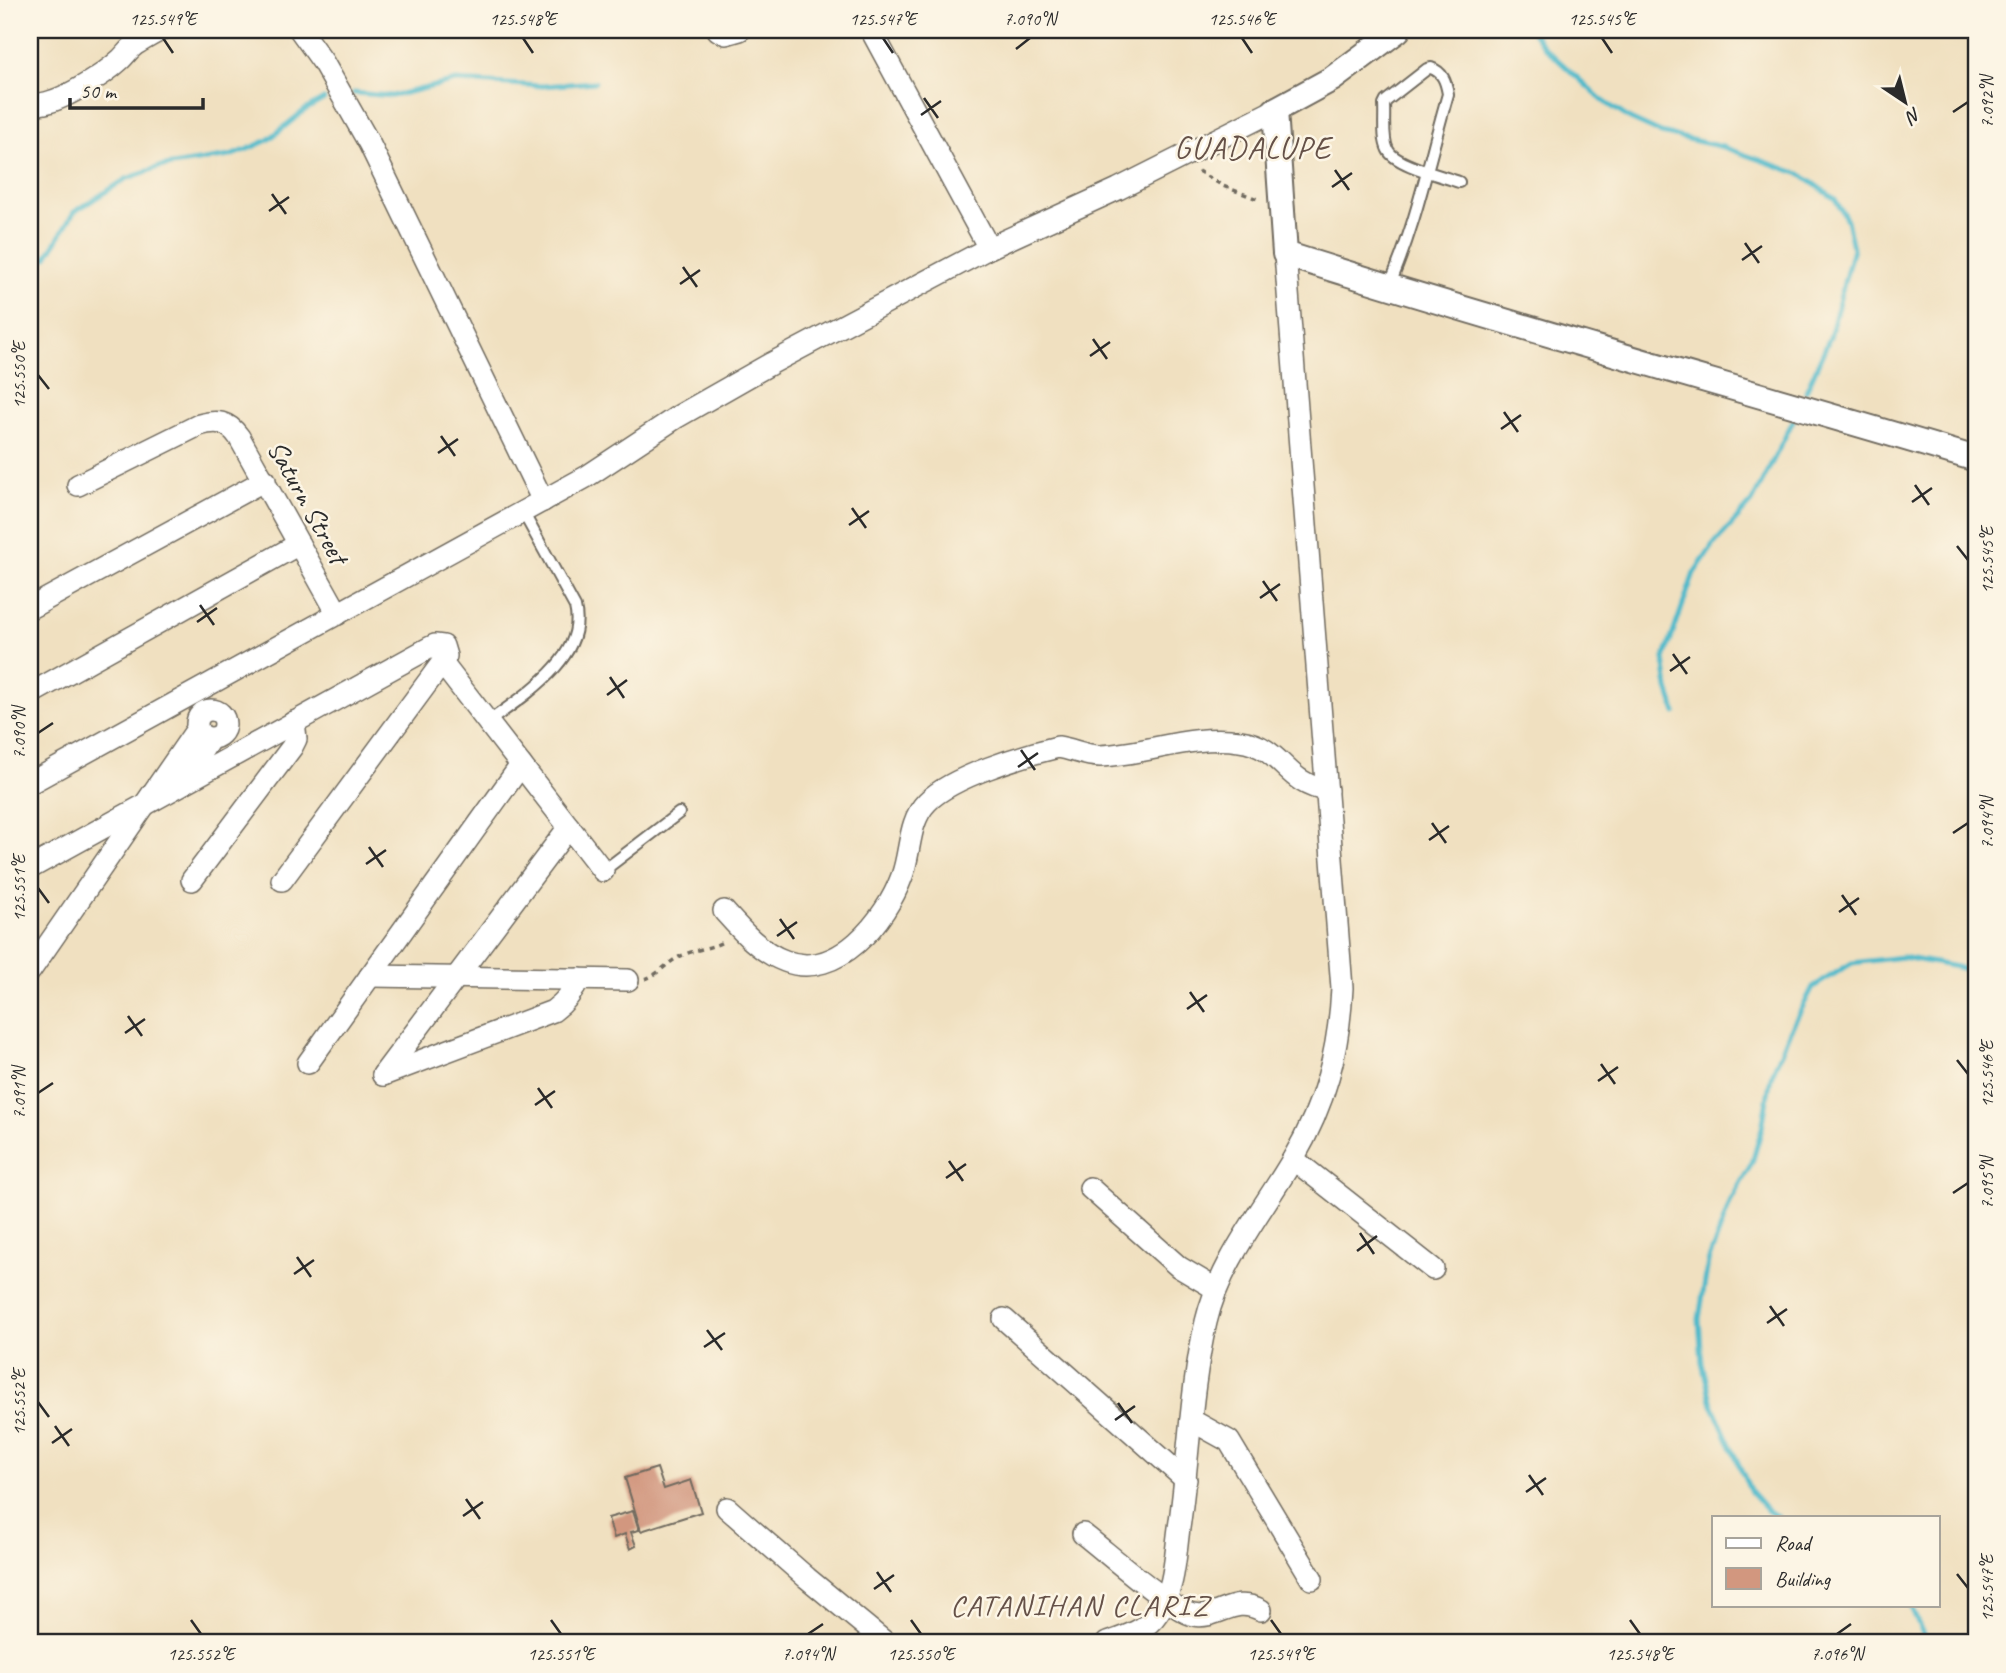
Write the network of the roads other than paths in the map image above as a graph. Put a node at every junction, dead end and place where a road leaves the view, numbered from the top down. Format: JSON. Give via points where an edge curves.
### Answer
{"nodes":[{"id":1,"x":160,"y":30,"type":"edge"},
{"id":2,"x":300,"y":30,"type":"edge"},
{"id":3,"x":718,"y":30,"type":"edge"},
{"id":4,"x":740,"y":30,"type":"edge"},
{"id":5,"x":871,"y":30,"type":"edge"},
{"id":6,"x":1398,"y":30,"type":"edge"},
{"id":7,"x":129,"y":38,"type":"edge"},
{"id":8,"x":30,"y":103,"type":"edge"},
{"id":9,"x":1275,"y":110,"type":"junction"},
{"id":10,"x":1426,"y":170,"type":"junction"},
{"id":11,"x":1459,"y":182,"type":"dead end"},
{"id":12,"x":989,"y":248,"type":"junction"},
{"id":13,"x":1285,"y":254,"type":"junction"},
{"id":14,"x":1388,"y":287,"type":"junction"},
{"id":15,"x":1976,"y":459,"type":"edge"},
{"id":16,"x":264,"y":480,"type":"junction"},
{"id":17,"x":78,"y":485,"type":"dead end"},
{"id":18,"x":543,"y":501,"type":"junction"},
{"id":19,"x":523,"y":512,"type":"junction"},
{"id":20,"x":299,"y":544,"type":"junction"},
{"id":21,"x":30,"y":607,"type":"edge"},
{"id":22,"x":338,"y":614,"type":"junction"},
{"id":23,"x":443,"y":663,"type":"junction"},
{"id":24,"x":238,"y":669,"type":"junction"},
{"id":25,"x":30,"y":694,"type":"edge"},
{"id":26,"x":205,"y":717,"type":"junction"},
{"id":27,"x":294,"y":722,"type":"junction"},
{"id":28,"x":488,"y":722,"type":"junction"},
{"id":29,"x":521,"y":765,"type":"junction"},
{"id":30,"x":30,"y":783,"type":"edge"},
{"id":31,"x":179,"y":786,"type":"junction"},
{"id":32,"x":1326,"y":790,"type":"junction"},
{"id":33,"x":149,"y":803,"type":"junction"},
{"id":34,"x":679,"y":813,"type":"dead end"},
{"id":35,"x":569,"y":827,"type":"junction"},
{"id":36,"x":30,"y":868,"type":"edge"},
{"id":37,"x":603,"y":872,"type":"joint"},
{"id":38,"x":192,"y":880,"type":"dead end"},
{"id":39,"x":282,"y":880,"type":"dead end"},
{"id":40,"x":724,"y":911,"type":"dead end"},
{"id":41,"x":30,"y":971,"type":"edge"},
{"id":42,"x":370,"y":976,"type":"junction"},
{"id":43,"x":456,"y":977,"type":"junction"},
{"id":44,"x":579,"y":979,"type":"junction"},
{"id":45,"x":628,"y":980,"type":"road end"},
{"id":46,"x":308,"y":1063,"type":"dead end"},
{"id":47,"x":1293,"y":1158,"type":"junction"},
{"id":48,"x":1090,"y":1188,"type":"dead end"},
{"id":49,"x":1433,"y":1269,"type":"dead end"},
{"id":50,"x":1216,"y":1289,"type":"junction"},
{"id":51,"x":1004,"y":1319,"type":"dead end"},
{"id":52,"x":1191,"y":1420,"type":"junction"},
{"id":53,"x":1186,"y":1480,"type":"junction"},
{"id":54,"x":727,"y":1508,"type":"dead end"},
{"id":55,"x":1083,"y":1534,"type":"dead end"},
{"id":56,"x":1312,"y":1579,"type":"dead end"},
{"id":57,"x":1166,"y":1599,"type":"junction"},
{"id":58,"x":1261,"y":1610,"type":"dead end"},
{"id":59,"x":887,"y":1643,"type":"edge"},
{"id":60,"x":1107,"y":1643,"type":"edge"}],
"edges":[{"from":1,"to":7,"type":"street"},
{"from":2,"to":18,"type":"street","via":[[369,143]]},
{"from":3,"to":4,"type":"street","via":[[726,34]]},
{"from":5,"to":12,"type":"street"},
{"from":6,"to":9,"type":"street","via":[[1332,79]]},
{"from":7,"to":8,"type":"street","via":[[106,71],[47,103]]},
{"from":9,"to":12,"type":"street"},
{"from":9,"to":13,"type":"street"},
{"from":10,"to":10,"type":"lane","via":[[1400,161],[1388,151],[1384,106],[1431,68],[1444,78],[1448,94]]},
{"from":10,"to":11,"type":"lane"},
{"from":10,"to":14,"type":"lane","via":[[1412,231]]},
{"from":12,"to":18,"type":"street","via":[[723,390]]},
{"from":13,"to":14,"type":"street"},
{"from":13,"to":32,"type":"street"},
{"from":14,"to":15,"type":"street"},
{"from":16,"to":17,"type":"street","name":"Saturn Street","via":[[233,428],[212,421]]},
{"from":16,"to":20,"type":"street","name":"Saturn Street"},
{"from":16,"to":21,"type":"street"},
{"from":18,"to":19,"type":"street"},
{"from":19,"to":22,"type":"street"},
{"from":19,"to":28,"type":"lane","via":[[579,621],[551,673]]},
{"from":20,"to":22,"type":"street","name":"Saturn Street"},
{"from":20,"to":25,"type":"street"},
{"from":22,"to":24,"type":"street"},
{"from":23,"to":27,"type":"street","via":[[446,650],[435,645]]},
{"from":23,"to":28,"type":"street"},
{"from":23,"to":39,"type":"street"},
{"from":24,"to":26,"type":"street"},
{"from":24,"to":26,"type":"street"},
{"from":26,"to":30,"type":"street"},
{"from":26,"to":31,"type":"street"},
{"from":26,"to":33,"type":"street"},
{"from":27,"to":31,"type":"street"},
{"from":27,"to":38,"type":"street","via":[[292,747]]},
{"from":28,"to":29,"type":"street"},
{"from":29,"to":35,"type":"street"},
{"from":29,"to":42,"type":"street"},
{"from":31,"to":33,"type":"street"},
{"from":32,"to":40,"type":"street","via":[[1302,783],[1272,754],[1241,741],[1180,742],[1102,756],[1058,747],[987,770],[929,800],[918,812],[902,877],[886,910],[873,928],[841,954],[804,965],[785,961],[762,948]]},
{"from":32,"to":47,"type":"street","via":[[1342,988],[1340,1029],[1316,1115]]},
{"from":33,"to":36,"type":"street"},
{"from":33,"to":41,"type":"street"},
{"from":34,"to":37,"type":"lane"},
{"from":35,"to":37,"type":"street"},
{"from":35,"to":43,"type":"street"},
{"from":42,"to":43,"type":"street"},
{"from":42,"to":46,"type":"street"},
{"from":43,"to":44,"type":"street"},
{"from":43,"to":44,"type":"street","via":[[383,1075],[553,1011],[565,1002]]},
{"from":44,"to":45,"type":"street"},
{"from":47,"to":49,"type":"street"},
{"from":47,"to":50,"type":"street"},
{"from":48,"to":50,"type":"street","via":[[1179,1266]]},
{"from":50,"to":52,"type":"street","via":[[1199,1357]]},
{"from":51,"to":53,"type":"street"},
{"from":52,"to":53,"type":"street"},
{"from":52,"to":56,"type":"street","via":[[1229,1441]]},
{"from":53,"to":57,"type":"street"},
{"from":54,"to":59,"type":"street"},
{"from":55,"to":57,"type":"street"},
{"from":57,"to":58,"type":"street","via":[[1190,1614],[1215,1614],[1244,1604]]},
{"from":57,"to":60,"type":"street","via":[[1156,1617]]}]}
